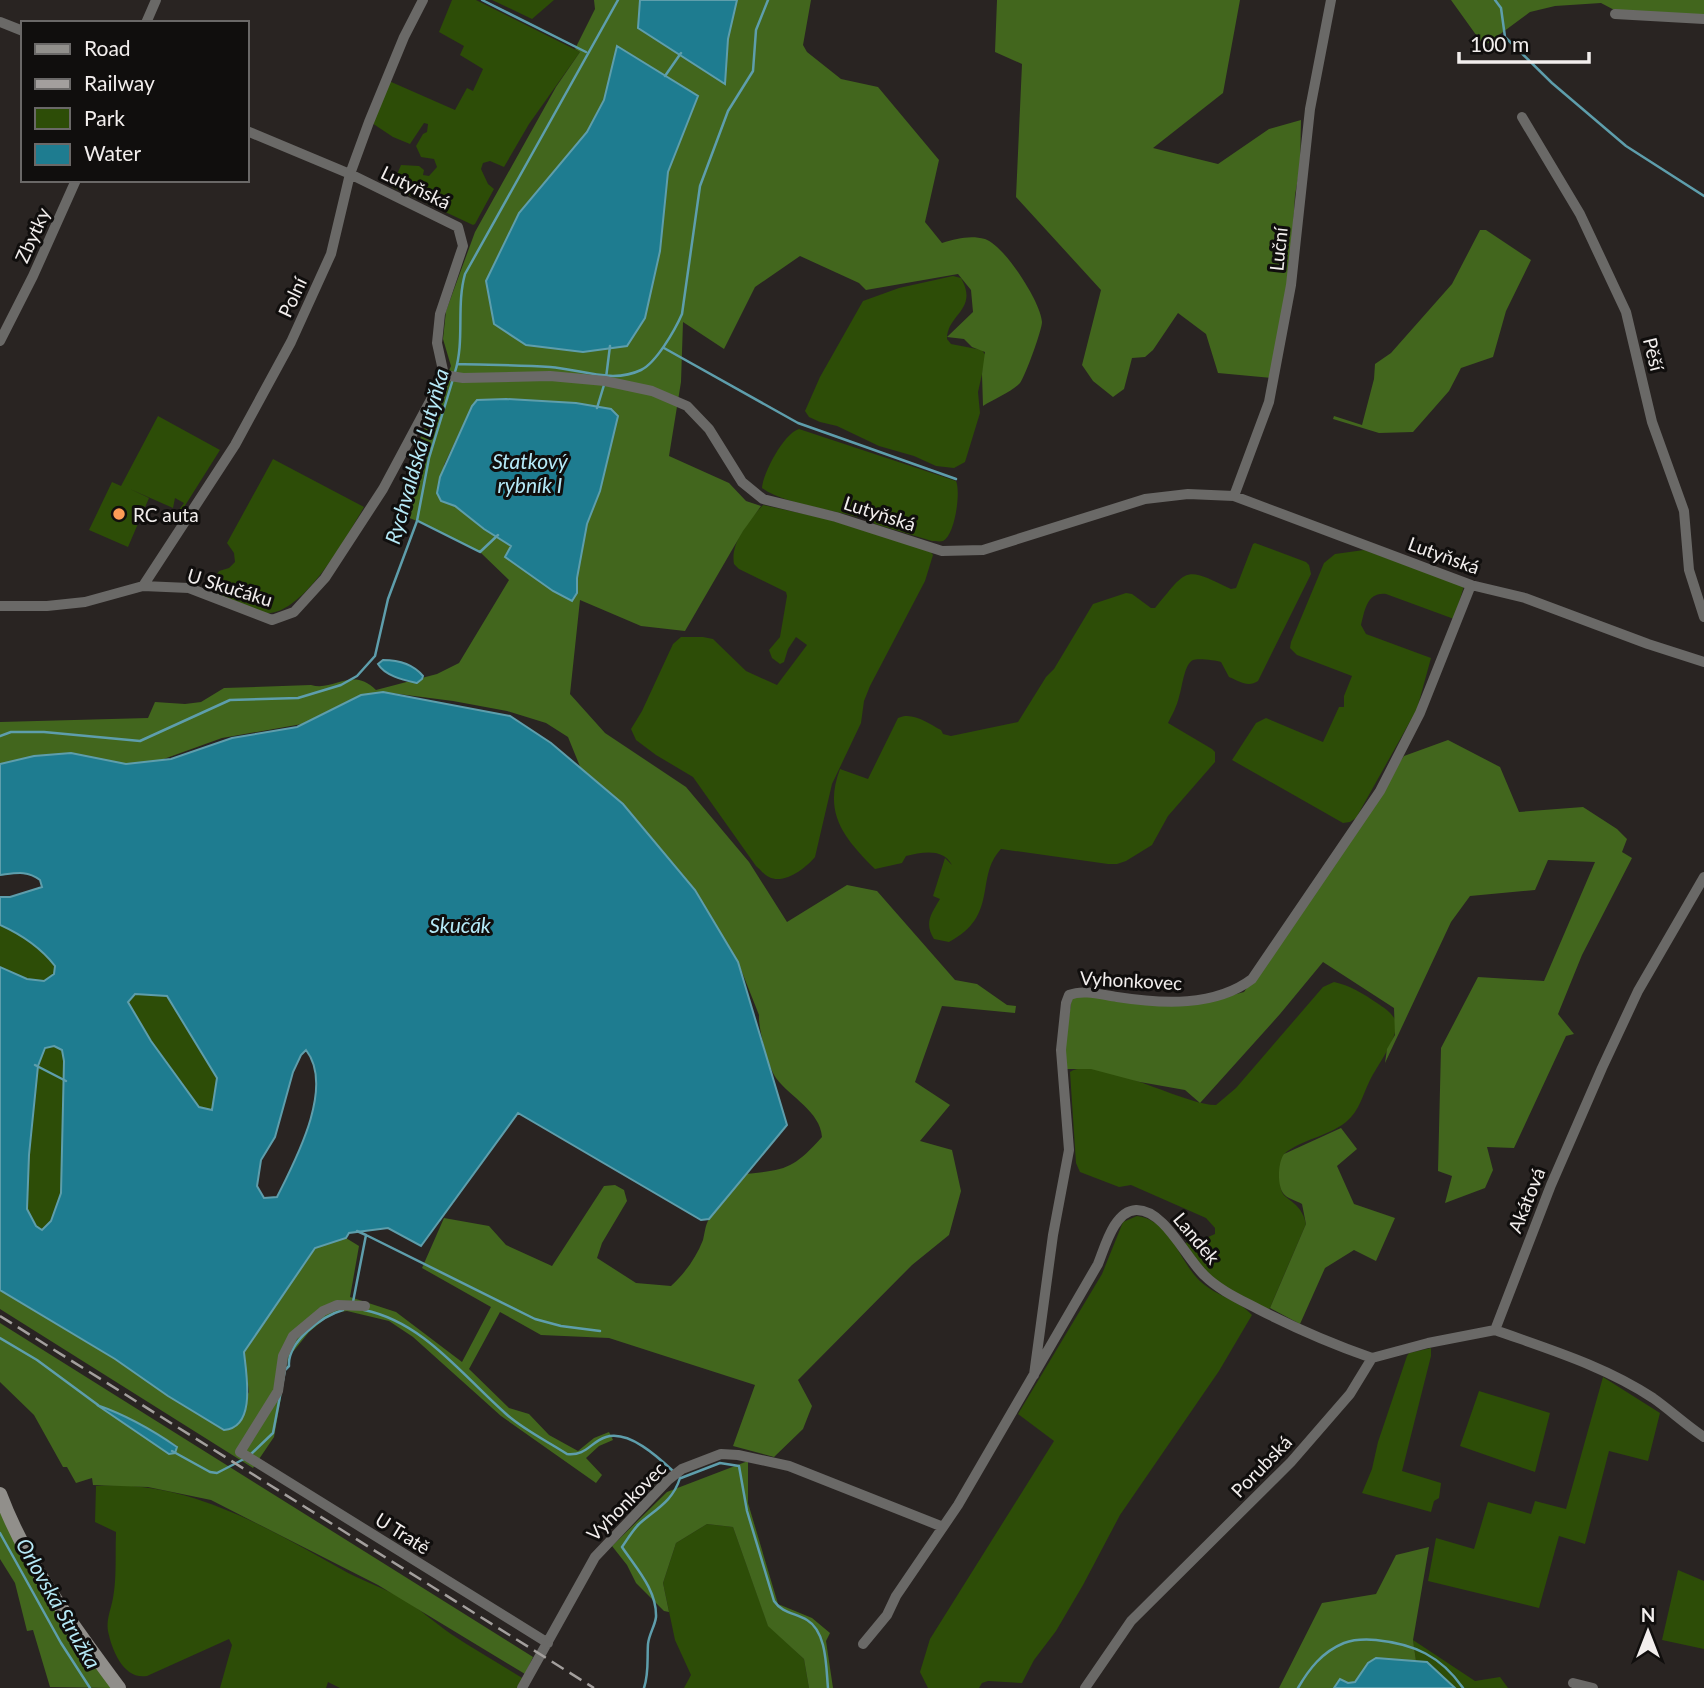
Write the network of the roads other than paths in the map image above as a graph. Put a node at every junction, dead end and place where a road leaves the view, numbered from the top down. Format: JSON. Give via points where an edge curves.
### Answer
{"nodes":[{"id":1,"x":156,"y":0,"type":"edge"},
{"id":2,"x":423,"y":0,"type":"edge"},
{"id":3,"x":1331,"y":0,"type":"edge"},
{"id":4,"x":1615,"y":14,"type":"dead end"},
{"id":5,"x":1704,"y":19,"type":"edge"},
{"id":6,"x":147,"y":21,"type":"edge"},
{"id":7,"x":0,"y":22,"type":"edge"},
{"id":8,"x":21,"y":30,"type":"edge"},
{"id":9,"x":1522,"y":117,"type":"dead end"},
{"id":10,"x":248,"y":131,"type":"edge"},
{"id":11,"x":350,"y":174,"type":"junction"},
{"id":12,"x":75,"y":182,"type":"edge"},
{"id":13,"x":0,"y":341,"type":"edge"},
{"id":14,"x":444,"y":375,"type":"junction"},
{"id":15,"x":1234,"y":496,"type":"junction"},
{"id":16,"x":1471,"y":585,"type":"junction"},
{"id":17,"x":143,"y":586,"type":"junction"},
{"id":18,"x":0,"y":606,"type":"edge"},
{"id":19,"x":1704,"y":617,"type":"edge"},
{"id":20,"x":1704,"y":662,"type":"edge"},
{"id":21,"x":1704,"y":877,"type":"edge"},
{"id":22,"x":362,"y":1306,"type":"dead end"},
{"id":23,"x":1495,"y":1330,"type":"junction"},
{"id":24,"x":1372,"y":1358,"type":"junction"},
{"id":25,"x":1034,"y":1375,"type":"junction"},
{"id":26,"x":1704,"y":1437,"type":"edge"},
{"id":27,"x":0,"y":1494,"type":"edge"},
{"id":28,"x":943,"y":1527,"type":"junction"},
{"id":29,"x":548,"y":1643,"type":"junction"},
{"id":30,"x":863,"y":1644,"type":"dead end"},
{"id":31,"x":1573,"y":1683,"type":"dead end"},
{"id":32,"x":119,"y":1688,"type":"edge"},
{"id":33,"x":522,"y":1688,"type":"edge"},
{"id":34,"x":1085,"y":1688,"type":"edge"},
{"id":35,"x":1593,"y":1688,"type":"edge"}],
"edges":[{"from":1,"to":6,"type":"street"},
{"from":2,"to":11,"type":"street","name":"Polní"},
{"from":3,"to":15,"type":"street","name":"Luční","via":[[1310,109],[1291,285],[1269,402]]},
{"from":4,"to":5,"type":"street"},
{"from":7,"to":8,"type":"street"},
{"from":9,"to":19,"type":"street","name":"Pěší","via":[[1580,214],[1626,312],[1653,422],[1684,511],[1689,570]]},
{"from":10,"to":11,"type":"street","name":"Lutyňská"},
{"from":11,"to":14,"type":"street","name":"Lutyňská","via":[[458,228],[463,246],[440,314],[437,343]]},
{"from":11,"to":17,"type":"street","name":"Polní","via":[[331,254],[291,342],[235,444]]},
{"from":12,"to":13,"type":"street","name":"Zbytky"},
{"from":14,"to":15,"type":"street","name":"Lutyňská","via":[[550,376],[652,391],[687,406],[709,429],[742,482],[763,499],[942,551],[983,550],[1145,499],[1188,494]]},
{"from":14,"to":17,"type":"street","name":"U Skučáku","via":[[383,489],[325,578],[294,612],[272,620],[189,589]]},
{"from":15,"to":16,"type":"street","name":"Lutyňská"},
{"from":16,"to":20,"type":"street","name":"Lutyňská","via":[[1525,598]]},
{"from":16,"to":25,"type":"street","name":"Vyhonkovec","via":[[1420,713],[1380,791],[1252,979],[1237,991],[1208,999],[1150,1002],[1082,992],[1069,995],[1061,1050],[1069,1150]]},
{"from":17,"to":18,"type":"street","name":"U Skučáku","via":[[85,602]]},
{"from":21,"to":23,"type":"street","name":"Akátová","via":[[1638,991],[1602,1068]]},
{"from":22,"to":29,"type":"street","name":"U Tratě","via":[[337,1305],[323,1311],[293,1336],[283,1356],[278,1391],[242,1453]]},
{"from":23,"to":24,"type":"street"},
{"from":23,"to":26,"type":"street","via":[[1615,1376]]},
{"from":24,"to":25,"type":"street","name":"Landek","via":[[1305,1333],[1214,1285],[1160,1221],[1150,1212],[1136,1210],[1116,1223],[1098,1264]]},
{"from":24,"to":34,"type":"street","name":"Porubská","via":[[1349,1394],[1291,1462],[1131,1621]]},
{"from":25,"to":28,"type":"street","name":"Vyhonkovec"},
{"from":27,"to":32,"type":"main road","via":[[37,1572]]},
{"from":28,"to":29,"type":"street","name":"Vyhonkovec","via":[[789,1466],[721,1454],[671,1477],[595,1557]]},
{"from":28,"to":30,"type":"street","name":"Vyhonkovec"},
{"from":29,"to":33,"type":"street","name":"Vyhonkovec"},
{"from":31,"to":35,"type":"street"}]}
